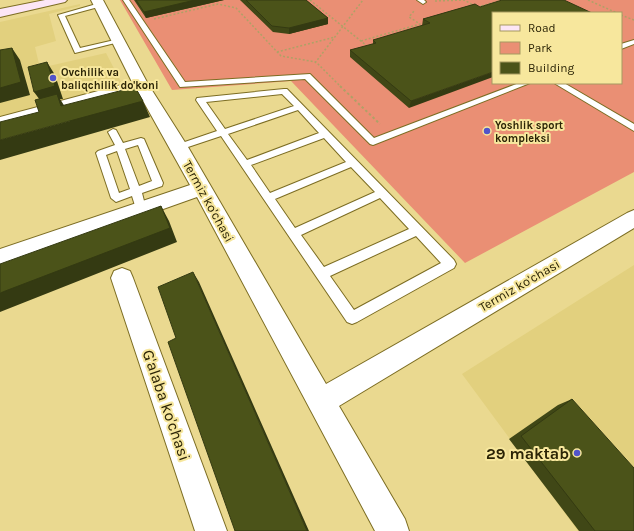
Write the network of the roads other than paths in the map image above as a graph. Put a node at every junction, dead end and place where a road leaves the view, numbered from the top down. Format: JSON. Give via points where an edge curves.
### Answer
{"nodes":[{"id":1,"x":16,"y":0,"type":"edge"},
{"id":2,"x":61,"y":0,"type":"edge"},
{"id":3,"x":126,"y":0,"type":"edge"},
{"id":4,"x":0,"y":3,"type":"edge"},
{"id":5,"x":98,"y":3,"type":"edge"},
{"id":6,"x":0,"y":13,"type":"edge"},
{"id":7,"x":119,"y":42,"type":"junction"},
{"id":8,"x":634,"y":42,"type":"edge"},
{"id":9,"x":622,"y":47,"type":"edge"},
{"id":10,"x":141,"y":84,"type":"junction"},
{"id":11,"x":523,"y":84,"type":"edge"},
{"id":12,"x":560,"y":84,"type":"edge"},
{"id":13,"x":299,"y":106,"type":"junction"},
{"id":14,"x":0,"y":122,"type":"edge"},
{"id":15,"x":634,"y":128,"type":"edge"},
{"id":16,"x":113,"y":132,"type":"edge"},
{"id":17,"x":223,"y":132,"type":"junction"},
{"id":18,"x":326,"y":134,"type":"junction"},
{"id":19,"x":120,"y":147,"type":"junction"},
{"id":20,"x":179,"y":147,"type":"junction"},
{"id":21,"x":353,"y":163,"type":"junction"},
{"id":22,"x":245,"y":164,"type":"junction"},
{"id":23,"x":201,"y":188,"type":"junction"},
{"id":24,"x":382,"y":193,"type":"junction"},
{"id":25,"x":268,"y":198,"type":"junction"},
{"id":26,"x":139,"y":200,"type":"junction"},
{"id":27,"x":634,"y":218,"type":"edge"},
{"id":28,"x":417,"y":230,"type":"junction"},
{"id":29,"x":293,"y":234,"type":"junction"},
{"id":30,"x":0,"y":258,"type":"edge"},
{"id":31,"x":322,"y":274,"type":"junction"},
{"id":32,"x":122,"y":278,"type":"dead end"},
{"id":33,"x":322,"y":401,"type":"junction"},
{"id":34,"x":211,"y":531,"type":"edge"},
{"id":35,"x":393,"y":531,"type":"edge"}],
"edges":[{"from":1,"to":4,"type":"main road"},
{"from":2,"to":6,"type":"main road"},
{"from":3,"to":11,"type":"lane","via":[[183,85],[307,76],[373,142]]},
{"from":5,"to":7,"type":"street","name":"Termiz ko'chasi"},
{"from":5,"to":7,"type":"lane","via":[[61,15],[78,51]]},
{"from":7,"to":10,"type":"street","name":"Termiz ko'chasi"},
{"from":8,"to":9,"type":"lane"},
{"from":10,"to":14,"type":"street"},
{"from":10,"to":20,"type":"street","name":"Termiz ko'chasi"},
{"from":12,"to":15,"type":"lane"},
{"from":13,"to":17,"type":"lane"},
{"from":13,"to":17,"type":"lane","via":[[284,91],[200,100]]},
{"from":13,"to":18,"type":"lane"},
{"from":16,"to":19,"type":"lane"},
{"from":17,"to":20,"type":"lane"},
{"from":17,"to":22,"type":"lane"},
{"from":18,"to":21,"type":"lane"},
{"from":18,"to":22,"type":"lane"},
{"from":19,"to":26,"type":"lane"},
{"from":19,"to":26,"type":"lane","via":[[101,153],[116,198]]},
{"from":19,"to":26,"type":"lane","via":[[141,141],[158,183]]},
{"from":20,"to":23,"type":"street","name":"Termiz ko'chasi"},
{"from":21,"to":24,"type":"lane"},
{"from":21,"to":25,"type":"lane"},
{"from":22,"to":25,"type":"lane"},
{"from":23,"to":26,"type":"street"},
{"from":23,"to":33,"type":"street","name":"Termiz ko'chasi"},
{"from":24,"to":28,"type":"lane"},
{"from":24,"to":29,"type":"lane"},
{"from":25,"to":29,"type":"lane"},
{"from":26,"to":30,"type":"street"},
{"from":27,"to":33,"type":"street","name":"Termiz ko'chasi"},
{"from":28,"to":31,"type":"lane"},
{"from":28,"to":31,"type":"lane","via":[[450,264],[352,318]]},
{"from":29,"to":31,"type":"lane"},
{"from":32,"to":34,"type":"street","name":"G'alaba ko'chasi"},
{"from":33,"to":35,"type":"street","name":"Termiz ko'chasi"}]}
